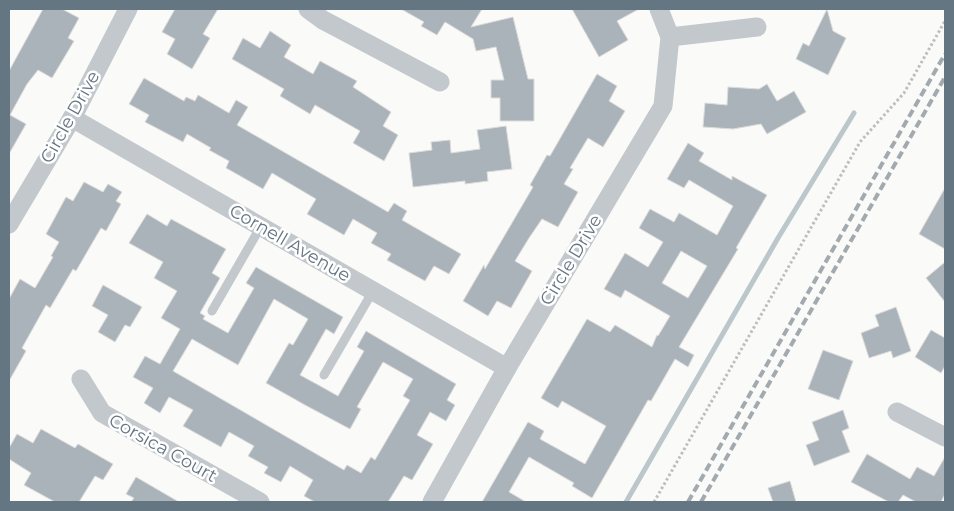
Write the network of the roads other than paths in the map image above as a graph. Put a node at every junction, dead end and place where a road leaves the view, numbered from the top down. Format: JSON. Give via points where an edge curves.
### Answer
{"nodes":[{"id":1,"x":128,"y":9,"type":"edge"},
{"id":2,"x":308,"y":9,"type":"edge"},
{"id":3,"x":659,"y":9,"type":"edge"},
{"id":4,"x":757,"y":27,"type":"dead end"},
{"id":5,"x":670,"y":38,"type":"junction"},
{"id":6,"x":440,"y":82,"type":"dead end"},
{"id":7,"x":72,"y":118,"type":"junction"},
{"id":8,"x":9,"y":224,"type":"edge"},
{"id":9,"x":261,"y":226,"type":"junction"},
{"id":10,"x":372,"y":290,"type":"junction"},
{"id":11,"x":212,"y":311,"type":"dead end"},
{"id":12,"x":507,"y":368,"type":"junction"},
{"id":13,"x":324,"y":375,"type":"dead end"},
{"id":14,"x":81,"y":379,"type":"dead end"},
{"id":15,"x":897,"y":412,"type":"dead end"},
{"id":16,"x":945,"y":437,"type":"edge"},
{"id":17,"x":256,"y":501,"type":"edge"},
{"id":18,"x":432,"y":502,"type":"edge"}],
"edges":[{"from":1,"to":7,"type":"street","name":"Circle Drive"},
{"from":2,"to":6,"type":"street"},
{"from":3,"to":5,"type":"street","name":"Circle Drive"},
{"from":4,"to":5,"type":"street"},
{"from":5,"to":12,"type":"street","name":"Circle Drive","via":[[663,106]]},
{"from":7,"to":8,"type":"street","name":"Circle Drive"},
{"from":7,"to":9,"type":"street","name":"Cornell Avenue"},
{"from":9,"to":10,"type":"street","name":"Cornell Avenue"},
{"from":9,"to":11,"type":"lane"},
{"from":10,"to":12,"type":"street","name":"Cornell Avenue"},
{"from":10,"to":13,"type":"lane"},
{"from":12,"to":18,"type":"street","name":"Circle Drive"},
{"from":14,"to":17,"type":"street","name":"Corsica Court","via":[[102,413]]},
{"from":15,"to":16,"type":"street"}]}
